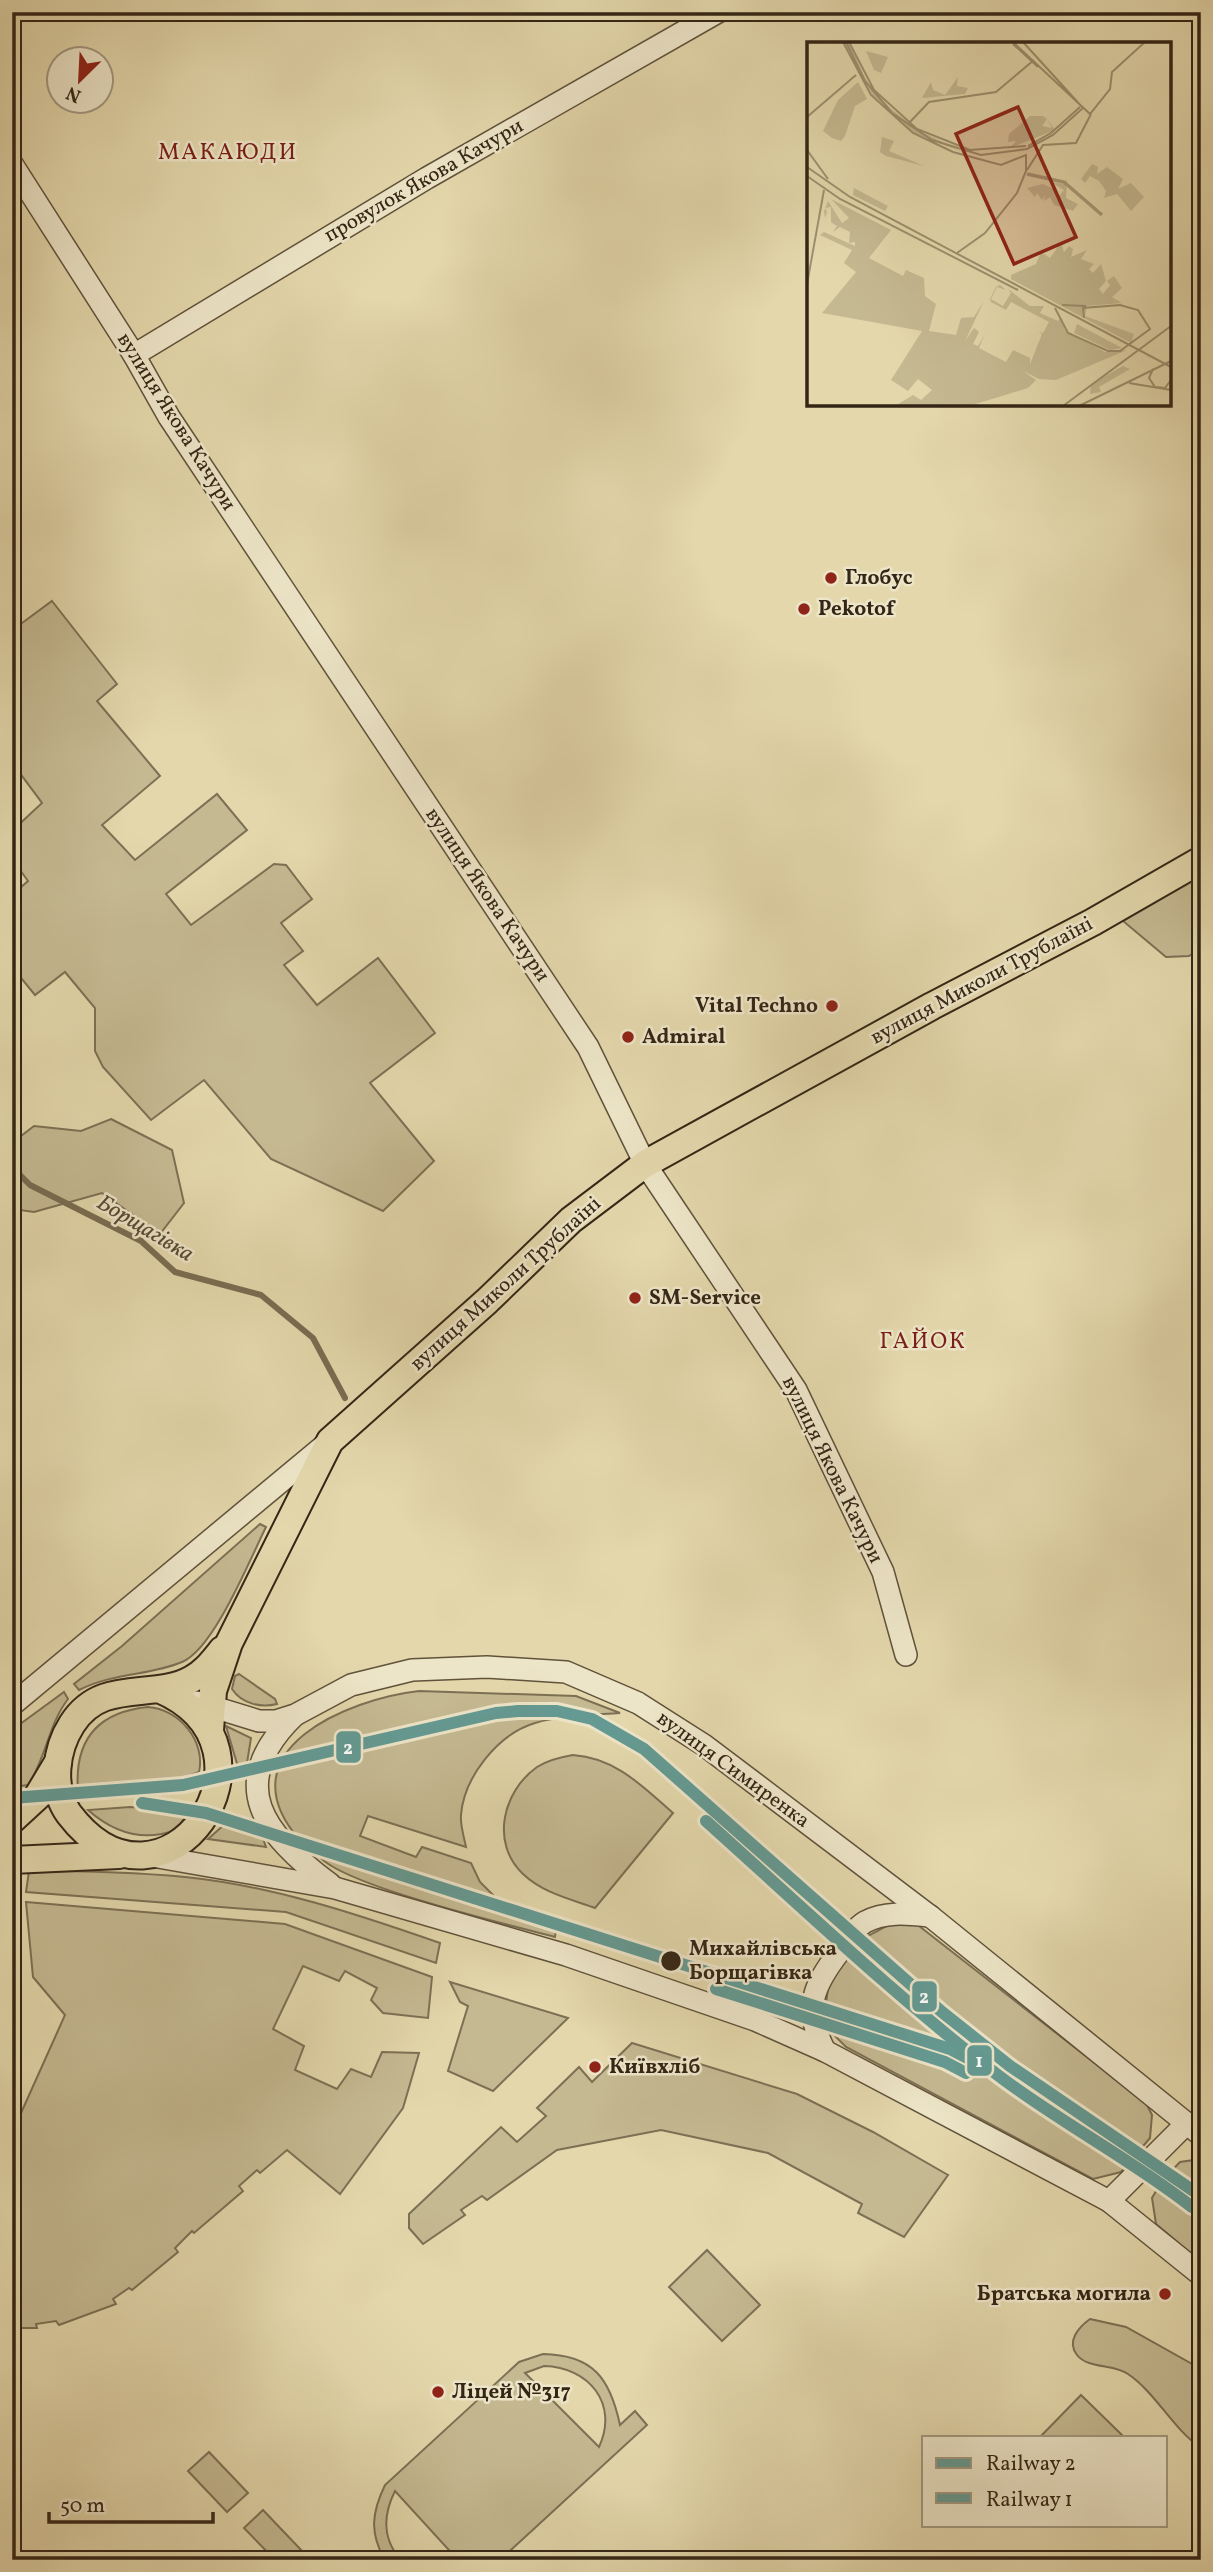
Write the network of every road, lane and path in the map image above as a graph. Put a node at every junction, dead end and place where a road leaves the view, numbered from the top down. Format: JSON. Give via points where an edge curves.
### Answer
{"nodes":[{"id":1,"x":718,"y":12,"type":"edge"},
{"id":2,"x":12,"y":164,"type":"edge"},
{"id":3,"x":134,"y":355,"type":"junction"},
{"id":4,"x":1201,"y":860,"type":"edge"},
{"id":5,"x":645,"y":1164,"type":"junction"},
{"id":6,"x":330,"y":1440,"type":"junction"},
{"id":7,"x":229,"y":1643,"type":"junction"},
{"id":8,"x":906,"y":1655,"type":"dead end"},
{"id":9,"x":169,"y":1693,"type":"junction"},
{"id":10,"x":12,"y":1705,"type":"edge"},
{"id":11,"x":295,"y":1715,"type":"junction"},
{"id":12,"x":210,"y":1718,"type":"junction"},
{"id":13,"x":59,"y":1761,"type":"junction"},
{"id":14,"x":12,"y":1820,"type":"edge"},
{"id":15,"x":122,"y":1855,"type":"junction"},
{"id":16,"x":152,"y":1856,"type":"junction"},
{"id":17,"x":12,"y":1860,"type":"edge"},
{"id":18,"x":335,"y":1888,"type":"junction"},
{"id":19,"x":930,"y":1916,"type":"junction"},
{"id":20,"x":825,"y":2051,"type":"junction"},
{"id":21,"x":1194,"y":2129,"type":"edge"},
{"id":22,"x":1109,"y":2201,"type":"junction"},
{"id":23,"x":1201,"y":2274,"type":"edge"}],
"edges":[{"from":1,"to":3,"type":"street","name":"провулок Якова Качури","via":[[427,178]]},
{"from":2,"to":3,"type":"street","name":"вулиця Якова Качури"},
{"from":3,"to":5,"type":"street","name":"вулиця Якова Качури","via":[[169,417],[588,1047]]},
{"from":4,"to":5,"type":"main road","name":"вулиця Миколи Трублаїні"},
{"from":5,"to":6,"type":"main road","name":"вулиця Миколи Трублаїні","via":[[571,1220],[488,1301]]},
{"from":5,"to":8,"type":"street","name":"вулиця Якова Качури","via":[[796,1390],[883,1572]]},
{"from":6,"to":7,"type":"main road"},
{"from":6,"to":10,"type":"street","name":"вулиця Миколи Трублаїні"},
{"from":7,"to":9,"type":"main road","via":[[206,1669]]},
{"from":7,"to":12,"type":"main road"},
{"from":9,"to":12,"type":"main road"},
{"from":9,"to":13,"type":"main road","via":[[111,1694],[91,1706],[74,1721]]},
{"from":11,"to":12,"type":"street","name":"вулиця Симиренка","via":[[275,1721]]},
{"from":11,"to":18,"type":"street","via":[[266,1748],[256,1783],[260,1802],[266,1823],[279,1839]]},
{"from":11,"to":19,"type":"street","name":"вулиця Симиренка","via":[[351,1685],[412,1670],[487,1667],[566,1672],[638,1703],[681,1729]]},
{"from":12,"to":16,"type":"main road","via":[[220,1763],[206,1813],[179,1844]]},
{"from":13,"to":14,"type":"main road","via":[[37,1797]]},
{"from":13,"to":15,"type":"main road","via":[[58,1785],[65,1808],[96,1842]]},
{"from":15,"to":16,"type":"main road"},
{"from":15,"to":17,"type":"main road"},
{"from":16,"to":18,"type":"street"},
{"from":18,"to":20,"type":"street","via":[[618,1972],[755,2020]]},
{"from":19,"to":20,"type":"street","via":[[888,1914],[863,1923],[838,1953],[817,1985],[812,2006],[813,2025]]},
{"from":19,"to":21,"type":"street","name":"вулиця Симиренка"},
{"from":20,"to":22,"type":"street"},
{"from":21,"to":22,"type":"street"},
{"from":22,"to":23,"type":"street"}]}
